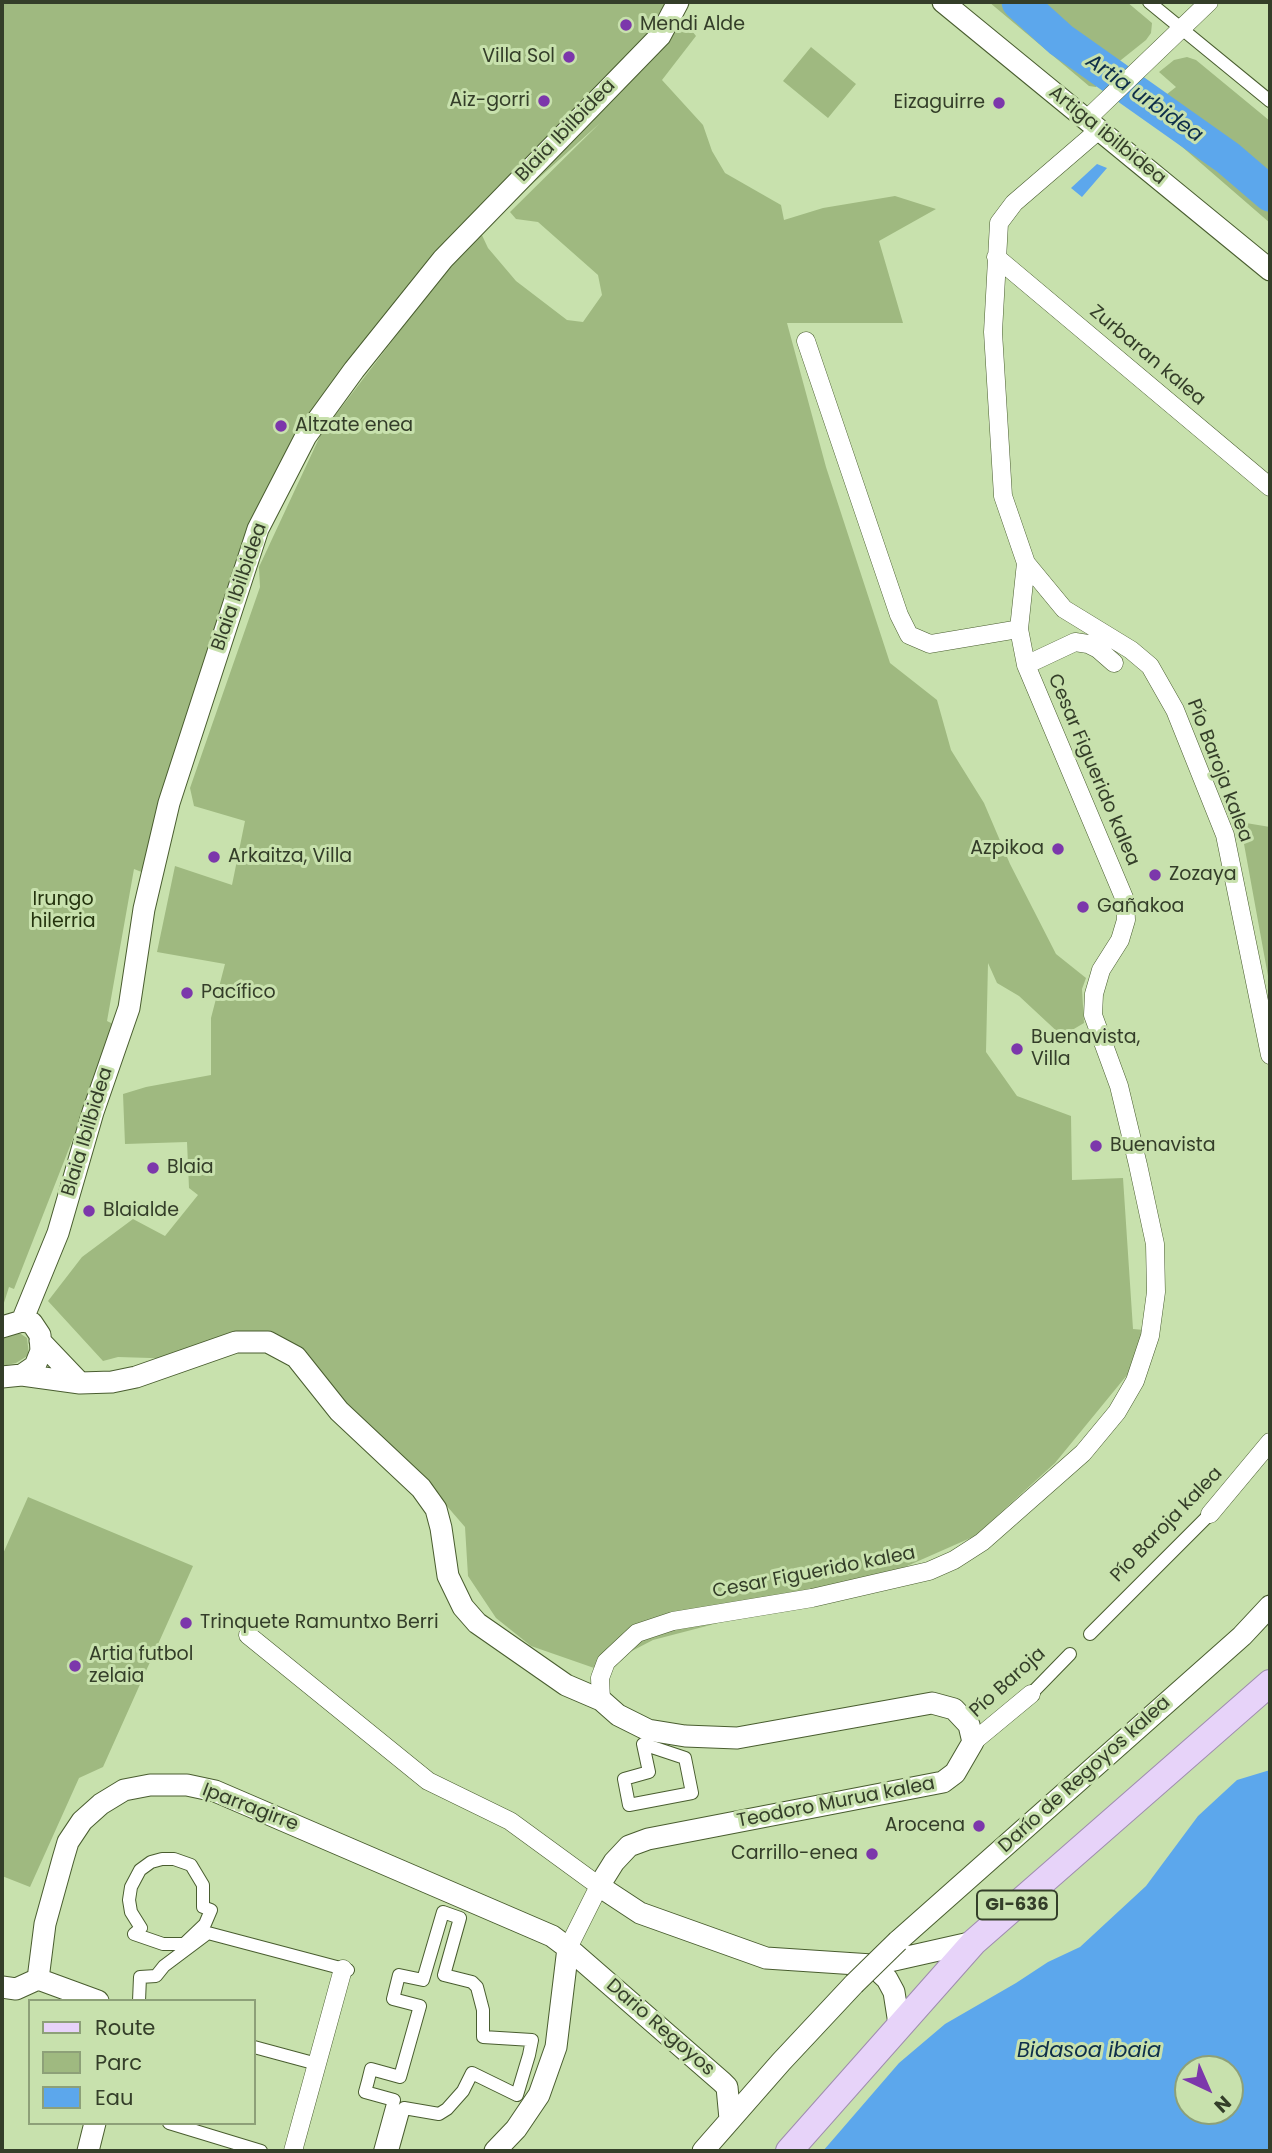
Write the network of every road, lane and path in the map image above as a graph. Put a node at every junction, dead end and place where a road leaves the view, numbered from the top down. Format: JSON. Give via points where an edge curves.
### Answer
{"nodes":[{"id":1,"x":678,"y":2,"type":"edge"},
{"id":2,"x":943,"y":2,"type":"edge"},
{"id":3,"x":1149,"y":2,"type":"edge"},
{"id":4,"x":1209,"y":2,"type":"edge"},
{"id":5,"x":1181,"y":28,"type":"junction"},
{"id":6,"x":1270,"y":101,"type":"edge"},
{"id":7,"x":1093,"y":124,"type":"junction"},
{"id":8,"x":996,"y":257,"type":"junction"},
{"id":9,"x":1270,"y":270,"type":"edge"},
{"id":10,"x":806,"y":341,"type":"dead end"},
{"id":11,"x":1270,"y":487,"type":"edge"},
{"id":12,"x":1026,"y":563,"type":"junction"},
{"id":13,"x":1019,"y":629,"type":"junction"},
{"id":14,"x":1114,"y":663,"type":"dead end"},
{"id":15,"x":1026,"y":665,"type":"junction"},
{"id":16,"x":1270,"y":1055,"type":"edge"},
{"id":17,"x":24,"y":1328,"type":"edge"},
{"id":18,"x":12,"y":1376,"type":"edge"},
{"id":19,"x":80,"y":1383,"type":"junction"},
{"id":20,"x":1270,"y":1442,"type":"edge"},
{"id":21,"x":1210,"y":1514,"type":"joint"},
{"id":22,"x":1270,"y":1606,"type":"edge"},
{"id":23,"x":1090,"y":1633,"type":"dead end"},
{"id":24,"x":248,"y":1635,"type":"dead end"},
{"id":25,"x":1070,"y":1654,"type":"dead end"},
{"id":26,"x":1270,"y":1683,"type":"edge"},
{"id":27,"x":1031,"y":1694,"type":"joint"},
{"id":28,"x":601,"y":1700,"type":"junction"},
{"id":29,"x":973,"y":1742,"type":"junction"},
{"id":30,"x":685,"y":1758,"type":"joint"},
{"id":31,"x":599,"y":1886,"type":"junction"},
{"id":32,"x":211,"y":1910,"type":"joint"},
{"id":33,"x":974,"y":1942,"type":"junction"},
{"id":34,"x":568,"y":1948,"type":"junction"},
{"id":35,"x":872,"y":1965,"type":"junction"},
{"id":36,"x":346,"y":1970,"type":"joint"},
{"id":37,"x":38,"y":1979,"type":"junction"},
{"id":38,"x":2,"y":1987,"type":"edge"},
{"id":39,"x":93,"y":1999,"type":"edge"},
{"id":40,"x":139,"y":1999,"type":"edge"},
{"id":41,"x":899,"y":2024,"type":"junction"},
{"id":42,"x":256,"y":2048,"type":"edge"},
{"id":43,"x":317,"y":2064,"type":"junction"},
{"id":44,"x":769,"y":2075,"type":"junction"},
{"id":45,"x":727,"y":2088,"type":"junction"},
{"id":46,"x":730,"y":2119,"type":"junction"},
{"id":47,"x":94,"y":2125,"type":"edge"},
{"id":48,"x":176,"y":2125,"type":"edge"},
{"id":49,"x":88,"y":2151,"type":"edge"},
{"id":50,"x":261,"y":2151,"type":"edge"},
{"id":51,"x":293,"y":2151,"type":"edge"},
{"id":52,"x":380,"y":2151,"type":"edge"},
{"id":53,"x":392,"y":2151,"type":"edge"},
{"id":54,"x":495,"y":2151,"type":"edge"},
{"id":55,"x":703,"y":2151,"type":"edge"},
{"id":56,"x":789,"y":2151,"type":"edge"}],
"edges":[{"from":1,"to":17,"type":"street","name":"Blaia Ibilbidea","via":[[660,36],[452,250],[387,329],[306,436],[264,517],[169,803],[144,909],[129,1008]]},
{"from":2,"to":7,"type":"street","name":"Artiga ibilbidea"},
{"from":3,"to":5,"type":"street"},
{"from":4,"to":5,"type":"street","name":"Cesar Figuerido kalea"},
{"from":5,"to":6,"type":"street"},
{"from":5,"to":7,"type":"street","name":"Cesar Figuerido kalea","via":[[1106,100]]},
{"from":7,"to":8,"type":"street","name":"Cesar Figuerido kalea","via":[[999,223]]},
{"from":7,"to":9,"type":"street","name":"Artiga ibilbidea"},
{"from":8,"to":11,"type":"street","name":"Zurbaran kalea"},
{"from":8,"to":12,"type":"street","name":"Cesar Figuerido kalea","via":[[993,332],[1003,496]]},
{"from":10,"to":13,"type":"street","via":[[909,635],[930,644]]},
{"from":12,"to":13,"type":"street","name":"Cesar Figuerido kalea"},
{"from":12,"to":16,"type":"street","name":"Pío Baroja kalea","via":[[1064,610],[1150,666],[1175,710],[1225,835]]},
{"from":13,"to":15,"type":"street","name":"Cesar Figuerido kalea"},
{"from":14,"to":15,"type":"street","via":[[1098,649],[1075,642]]},
{"from":15,"to":28,"type":"street","name":"Cesar Figuerido kalea","via":[[1125,900],[1126,920],[1120,940],[1101,970],[1093,1016],[1119,1086],[1155,1244],[1156,1292],[1150,1336],[1135,1381],[1117,1412],[1083,1453],[982,1542],[954,1560],[929,1571],[812,1598],[673,1621],[637,1633],[606,1662],[600,1678]]},
{"from":17,"to":18,"type":"street","name":"Blaia Ibilbidea","via":[[41,1351],[34,1366]]},
{"from":17,"to":19,"type":"street"},
{"from":18,"to":19,"type":"street"},
{"from":19,"to":28,"type":"street","via":[[136,1377],[236,1342],[268,1342],[296,1357],[339,1411],[421,1488],[436,1509],[448,1576],[463,1607],[477,1623],[566,1685]]},
{"from":20,"to":21,"type":"street","name":"Pío Baroja kalea"},
{"from":21,"to":23,"type":"street","name":"Pío Baroja kalea"},
{"from":22,"to":44,"type":"street","name":"Darío de Regoyos kalea","bridge":true,"via":[[1242,1636],[898,1941]]},
{"from":24,"to":31,"type":"street","via":[[428,1781],[510,1821]]},
{"from":25,"to":27,"type":"street","name":"Pío Baroja"},
{"from":26,"to":33,"type":"main road","number":"GI-636"},
{"from":27,"to":29,"type":"street","name":"Pío Baroja"},
{"from":28,"to":29,"type":"street","via":[[648,1730],[737,1738],[932,1703],[954,1709],[969,1726]]},
{"from":29,"to":31,"type":"street","name":"Teodoro Murua kalea","via":[[956,1773],[943,1782],[629,1846]]},
{"from":30,"to":30,"type":"street","via":[[692,1793],[629,1804],[624,1779],[649,1772],[643,1744]]},
{"from":31,"to":34,"type":"street"},
{"from":31,"to":35,"type":"street","via":[[640,1913],[766,1958]]},
{"from":32,"to":32,"type":"street","via":[[205,1924],[184,1944],[163,1944],[134,1934],[141,1928],[131,1912],[130,1889],[140,1870],[151,1862],[174,1859],[191,1865],[203,1885],[203,1907]]},
{"from":33,"to":35,"type":"street"},
{"from":33,"to":41,"type":"main road","number":"GI-636"},
{"from":34,"to":37,"type":"street","name":"Iparragirre","via":[[552,1936],[215,1790],[150,1785],[124,1790],[101,1804],[68,1842],[45,1924]]},
{"from":34,"to":45,"type":"street","name":"Dario Regoyos"},
{"from":34,"to":54,"type":"street","via":[[556,2047],[539,2095]]},
{"from":35,"to":41,"type":"street","via":[[894,1992]]},
{"from":36,"to":40,"type":"street","via":[[208,1933],[156,1976],[140,1977]]},
{"from":36,"to":43,"type":"street"},
{"from":37,"to":38,"type":"street","via":[[16,1989]]},
{"from":37,"to":39,"type":"street"},
{"from":41,"to":56,"type":"main road","number":"GI-636"},
{"from":42,"to":43,"type":"street"},
{"from":43,"to":51,"type":"street"},
{"from":44,"to":45,"type":"street"},
{"from":44,"to":46,"type":"street"},
{"from":45,"to":46,"type":"street","name":"Dario Regoyos"},
{"from":46,"to":55,"type":"street"},
{"from":47,"to":49,"type":"street"},
{"from":48,"to":50,"type":"street"},
{"from":52,"to":53,"type":"street","via":[[394,2101],[365,2092],[371,2069],[400,2077],[420,2006],[393,1998],[400,1975],[423,1980],[443,1912],[460,1918],[444,1975],[477,1987],[483,2037],[532,2040],[529,2056],[517,2095],[472,2073],[463,2091],[439,2114],[404,2108]]}]}
